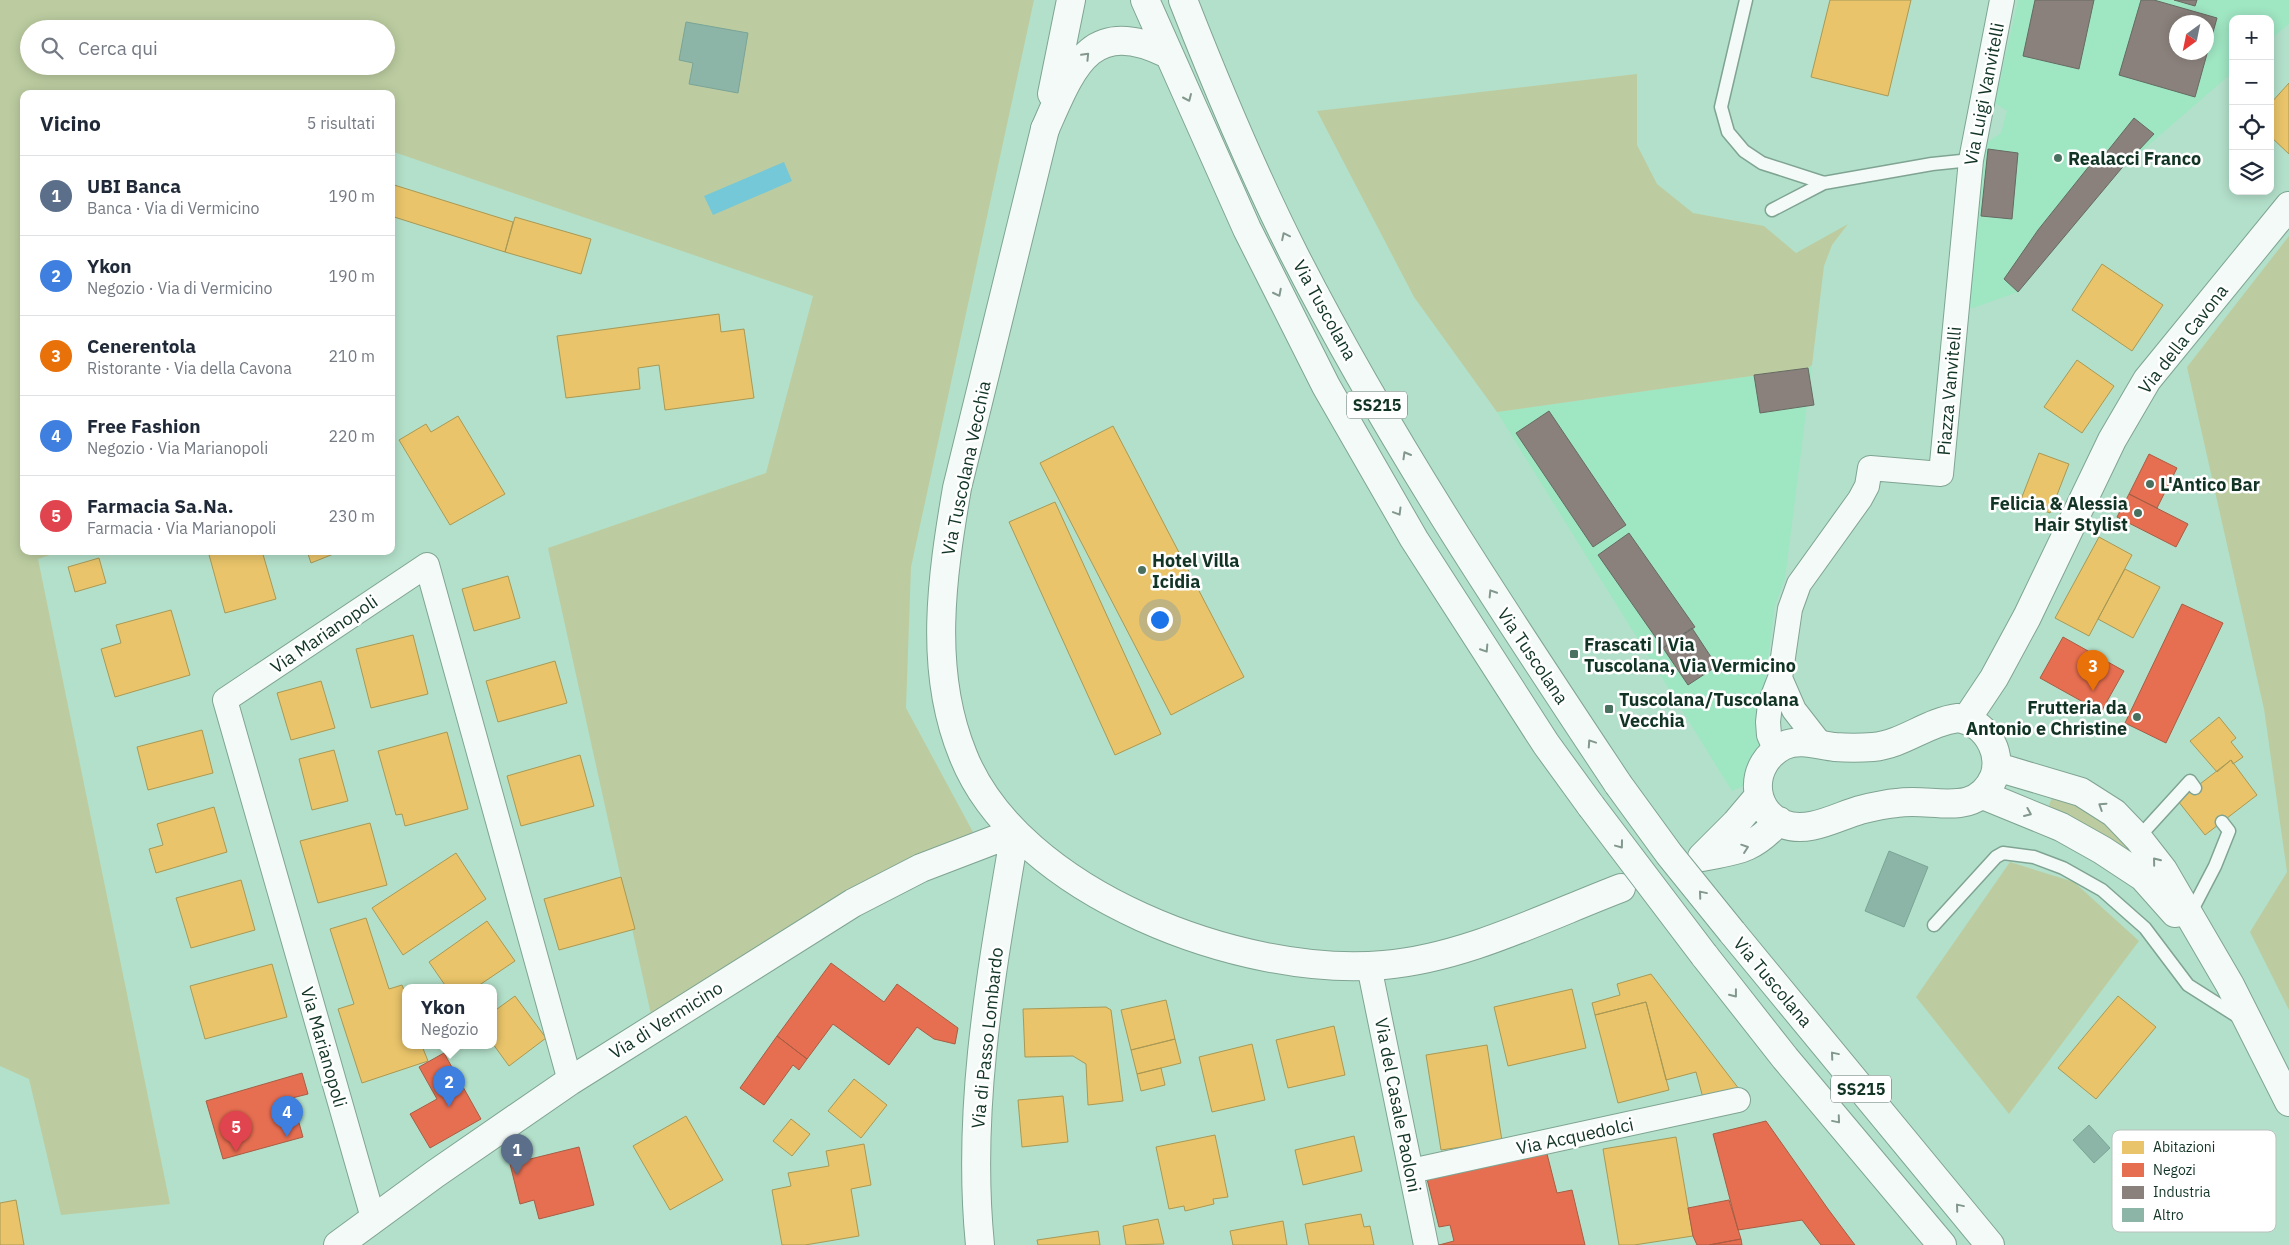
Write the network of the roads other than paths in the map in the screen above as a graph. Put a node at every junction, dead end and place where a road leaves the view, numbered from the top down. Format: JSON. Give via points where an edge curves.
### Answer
{"nodes":[{"id":1,"x":1071,"y":0,"type":"edge"},
{"id":2,"x":1145,"y":0,"type":"edge"},
{"id":3,"x":1183,"y":0,"type":"edge"},
{"id":4,"x":1746,"y":0,"type":"edge"},
{"id":5,"x":2002,"y":0,"type":"edge"},
{"id":6,"x":1168,"y":54,"type":"junction"},
{"id":7,"x":1045,"y":128,"type":"junction"},
{"id":8,"x":1971,"y":160,"type":"junction"},
{"id":9,"x":1824,"y":183,"type":"junction"},
{"id":10,"x":1967,"y":189,"type":"joint"},
{"id":11,"x":2289,"y":206,"type":"edge"},
{"id":12,"x":1772,"y":210,"type":"dead end"},
{"id":13,"x":1780,"y":678,"type":"junction"},
{"id":14,"x":1966,"y":720,"type":"junction"},
{"id":15,"x":1822,"y":746,"type":"junction"},
{"id":16,"x":1776,"y":751,"type":"junction"},
{"id":17,"x":1998,"y":767,"type":"junction"},
{"id":18,"x":2196,"y":788,"type":"dead end"},
{"id":19,"x":1983,"y":795,"type":"junction"},
{"id":20,"x":1758,"y":797,"type":"junction"},
{"id":21,"x":1779,"y":822,"type":"junction"},
{"id":22,"x":2222,"y":822,"type":"dead end"},
{"id":23,"x":1015,"y":832,"type":"junction"},
{"id":24,"x":2138,"y":838,"type":"junction"},
{"id":25,"x":1621,"y":888,"type":"dead end"},
{"id":26,"x":2189,"y":916,"type":"junction"},
{"id":27,"x":1934,"y":925,"type":"dead end"},
{"id":28,"x":1369,"y":966,"type":"junction"},
{"id":29,"x":2230,"y":986,"type":"junction"},
{"id":30,"x":2250,"y":1024,"type":"junction"},
{"id":31,"x":570,"y":1081,"type":"junction"},
{"id":32,"x":1738,"y":1100,"type":"dead end"},
{"id":33,"x":2289,"y":1102,"type":"edge"},
{"id":34,"x":1411,"y":1171,"type":"junction"},
{"id":35,"x":373,"y":1218,"type":"junction"},
{"id":36,"x":338,"y":1245,"type":"edge"},
{"id":37,"x":980,"y":1245,"type":"edge"},
{"id":38,"x":1426,"y":1245,"type":"edge"},
{"id":39,"x":1942,"y":1245,"type":"edge"},
{"id":40,"x":1990,"y":1245,"type":"edge"}],
"edges":[{"from":1,"to":7,"type":"main road"},
{"from":2,"to":6,"type":"main road","name":"Via Tuscolana","number":"SS215"},
{"from":40,"to":3,"type":"main road","name":"Via Tuscolana","number":"SS215","one_way":true,"bridge":true,"via":[[1669,854],[1618,784],[1512,624],[1437,505],[1294,255],[1247,155]]},
{"from":4,"to":9,"type":"lane","via":[[1721,107],[1728,132],[1744,151],[1762,163]]},
{"from":5,"to":8,"type":"street","name":"Via Luigi Vanvitelli"},
{"from":7,"to":6,"type":"main road","one_way":true,"via":[[1073,71],[1096,46],[1128,40],[1151,45]]},
{"from":6,"to":39,"type":"main road","name":"Via Tuscolana","number":"SS215","one_way":true,"bridge":true,"via":[[1254,245],[1326,386],[1414,539],[1546,744],[1704,956]]},
{"from":7,"to":23,"type":"main road","name":"Via Tuscolana Vecchia","via":[[957,488],[941,617],[945,682],[962,753],[987,798]]},
{"from":8,"to":9,"type":"lane"},
{"from":8,"to":10,"type":"street","name":"Via Luigi Vanvitelli"},
{"from":9,"to":12,"type":"lane"},
{"from":10,"to":13,"type":"street","name":"Piazza Vanvitelli","via":[[1941,474],[1870,468],[1867,486],[1860,499],[1800,584],[1790,609]]},
{"from":11,"to":14,"type":"main road","name":"Via della Cavona","via":[[2147,380],[2112,440],[2027,617],[1994,678]]},
{"from":13,"to":15,"type":"street","via":[[1794,710]]},
{"from":13,"to":16,"type":"street","via":[[1770,704],[1768,722]]},
{"from":14,"to":15,"type":"main road","via":[[1941,721],[1884,746]]},
{"from":14,"to":17,"type":"main road","via":[[1984,731],[1993,746]]},
{"from":15,"to":16,"type":"main road","via":[[1800,742]]},
{"from":16,"to":20,"type":"main road","via":[[1765,761],[1759,773]]},
{"from":17,"to":19,"type":"main road"},
{"from":24,"to":17,"type":"main road","one_way":true,"via":[[2114,813],[2081,792]]},
{"from":18,"to":24,"type":"lane","via":[[2190,781]]},
{"from":19,"to":21,"type":"main road","via":[[1967,803],[1879,805],[1811,826],[1797,827]]},
{"from":19,"to":29,"type":"main road","one_way":true,"via":[[2061,827],[2142,877],[2182,920]]},
{"from":20,"to":21,"type":"main road"},
{"from":20,"to":21,"type":"main road","one_way":true,"via":[[1702,857],[1753,845]]},
{"from":22,"to":26,"type":"lane","via":[[2229,831]]},
{"from":23,"to":28,"type":"main road","name":"Via Tuscolana Vecchia","via":[[1048,861],[1084,885],[1116,904],[1177,931],[1225,948],[1262,956]]},
{"from":23,"to":31,"type":"main road","name":"Via di Vermicino","via":[[921,868],[853,903]]},
{"from":23,"to":37,"type":"main road","name":"Via di Passo Lombardo","via":[[989,984],[979,1076],[976,1164]]},
{"from":26,"to":24,"type":"main road","one_way":true,"via":[[2163,870]]},
{"from":25,"to":28,"type":"main road","name":"Via Tuscolana Vecchia","via":[[1471,946],[1419,960]]},
{"from":26,"to":29,"type":"main road"},
{"from":27,"to":30,"type":"lane","via":[[2003,852],[2034,857],[2063,868],[2102,890],[2145,928],[2188,985]]},
{"from":28,"to":34,"type":"street","name":"Via del Casale Paoloni"},
{"from":29,"to":30,"type":"main road"},
{"from":30,"to":33,"type":"main road"},
{"from":31,"to":35,"type":"main road","name":"Via di Vermicino"},
{"from":31,"to":35,"type":"street","name":"Via Marianopoli","via":[[427,565],[225,700]]},
{"from":32,"to":34,"type":"street","name":"Via Acquedolci"},
{"from":34,"to":38,"type":"street","name":"Via del Casale Paoloni"},
{"from":35,"to":36,"type":"main road","name":"Via di Vermicino"}]}
